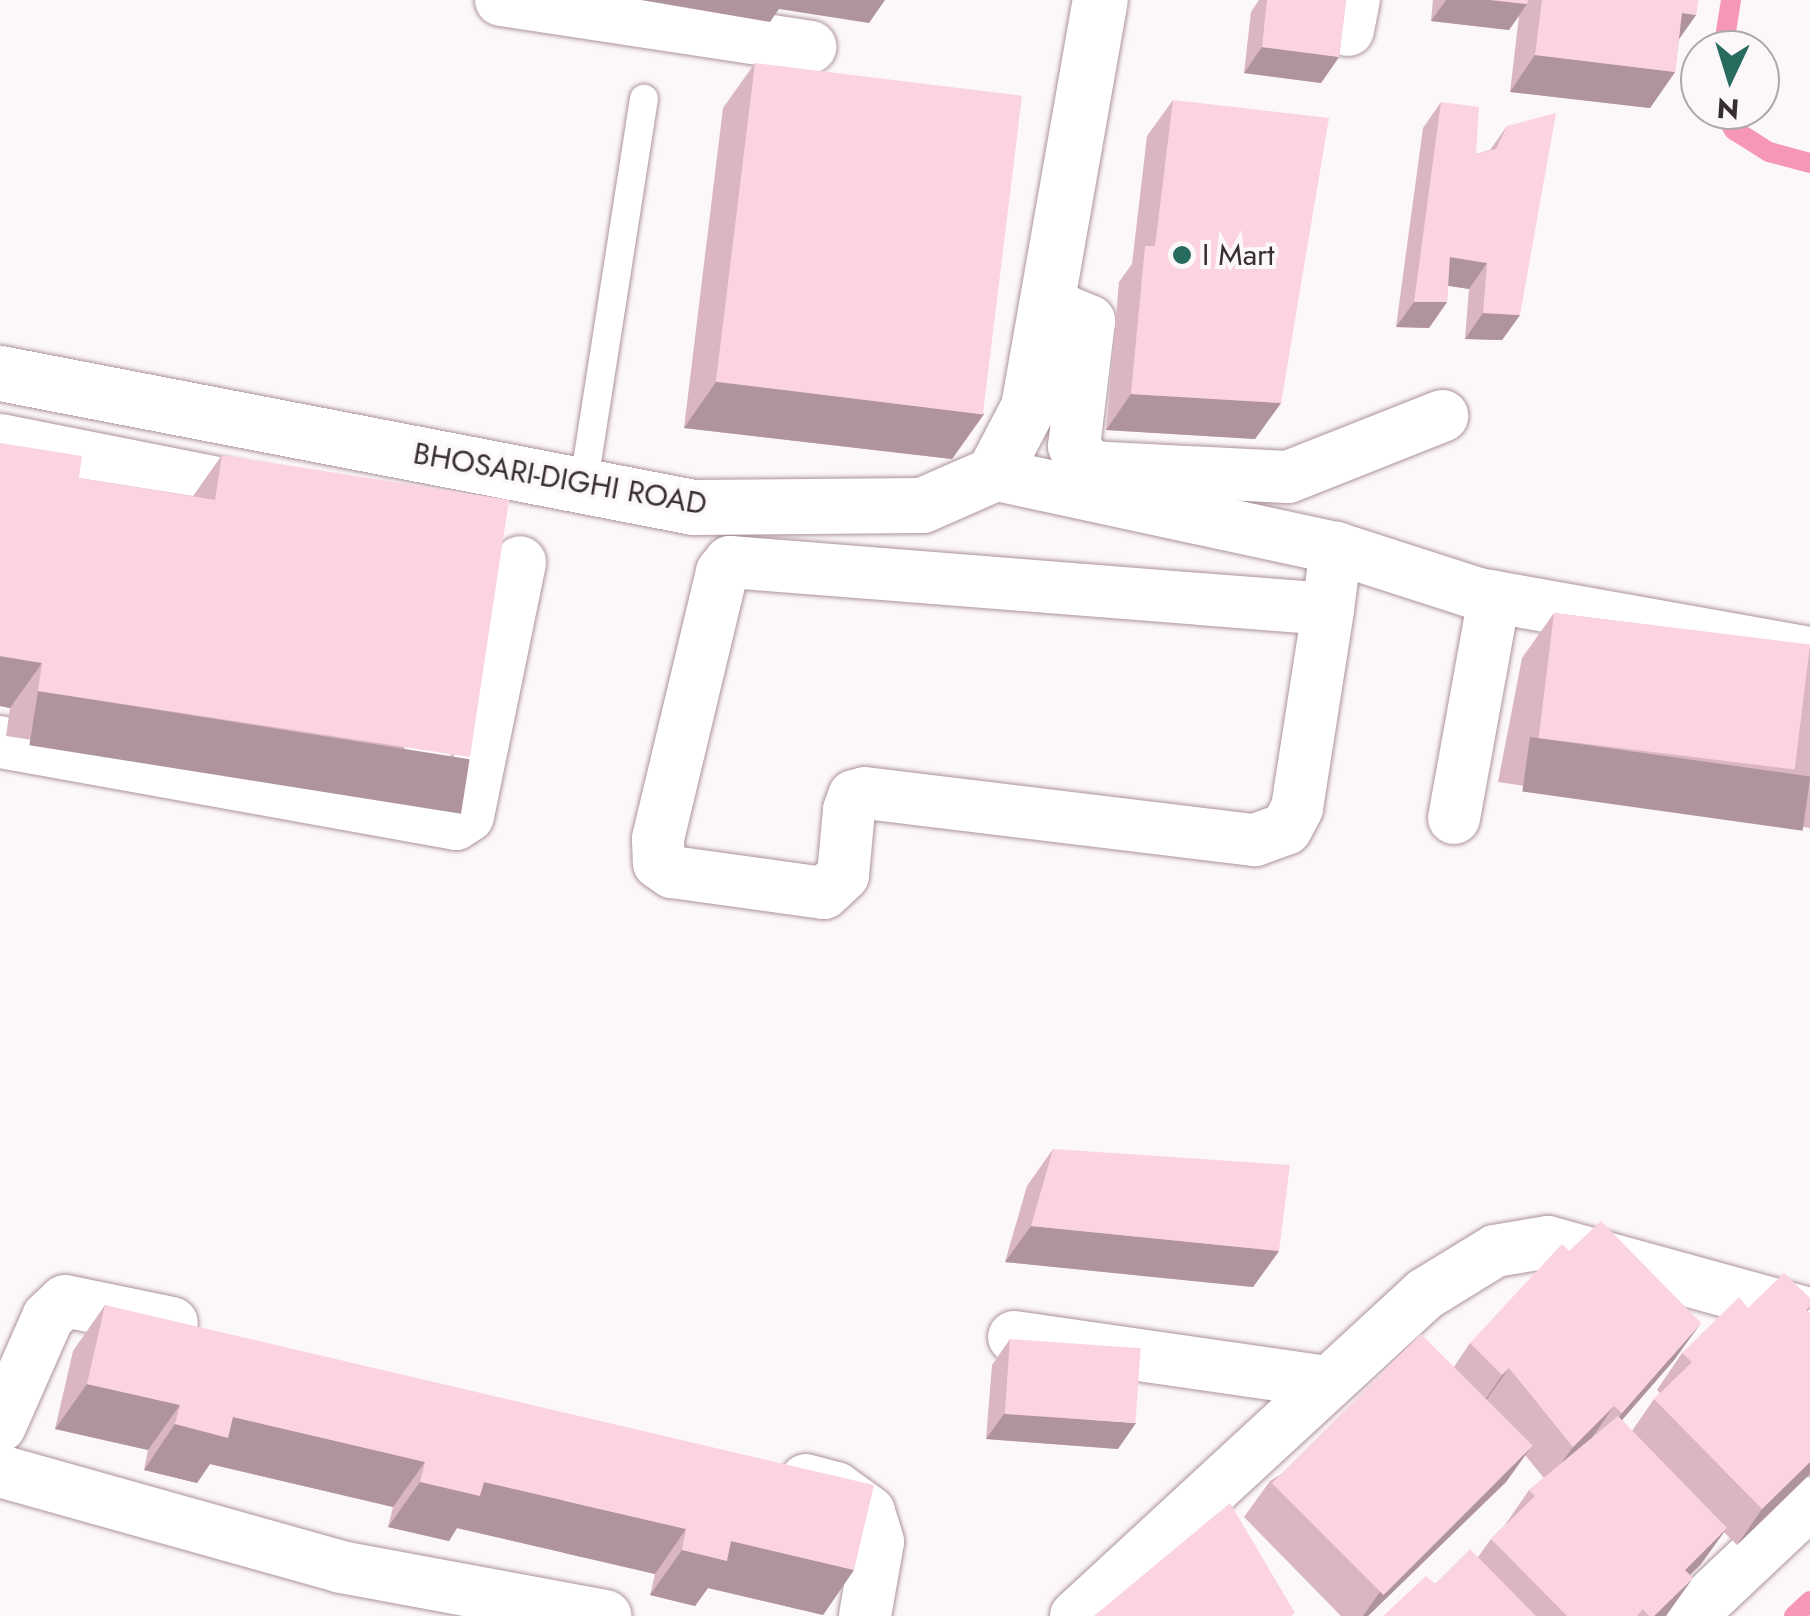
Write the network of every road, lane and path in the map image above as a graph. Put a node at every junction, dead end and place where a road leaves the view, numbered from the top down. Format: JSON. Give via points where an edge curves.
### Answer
{"nodes":[{"id":1,"x":1100,"y":0,"type":"edge"},
{"id":2,"x":529,"y":3,"type":"edge"},
{"id":3,"x":810,"y":47,"type":"dead end"},
{"id":4,"x":644,"y":98,"type":"dead end"},
{"id":5,"x":1046,"y":303,"type":"junction"},
{"id":6,"x":0,"y":372,"type":"edge"},
{"id":7,"x":1442,"y":416,"type":"dead end"},
{"id":8,"x":0,"y":440,"type":"edge"},
{"id":9,"x":993,"y":474,"type":"junction"},
{"id":10,"x":583,"y":488,"type":"junction"},
{"id":11,"x":331,"y":506,"type":"edge"},
{"id":12,"x":1336,"y":548,"type":"junction"},
{"id":13,"x":520,"y":562,"type":"dead end"},
{"id":14,"x":1494,"y":598,"type":"junction"},
{"id":15,"x":1328,"y":608,"type":"junction"},
{"id":16,"x":1810,"y":653,"type":"edge"},
{"id":17,"x":0,"y":742,"type":"edge"},
{"id":18,"x":1454,"y":818,"type":"dead end"},
{"id":19,"x":1810,"y":1314,"type":"edge"},
{"id":20,"x":224,"y":1336,"type":"edge"},
{"id":21,"x":1014,"y":1337,"type":"edge"},
{"id":22,"x":1328,"y":1382,"type":"junction"},
{"id":23,"x":0,"y":1426,"type":"edge"},
{"id":24,"x":761,"y":1468,"type":"edge"},
{"id":25,"x":0,"y":1471,"type":"edge"},
{"id":26,"x":1810,"y":1504,"type":"edge"},
{"id":27,"x":606,"y":1616,"type":"edge"},
{"id":28,"x":865,"y":1616,"type":"edge"},
{"id":29,"x":1076,"y":1616,"type":"edge"},
{"id":30,"x":1690,"y":1616,"type":"edge"}],
"edges":[{"from":1,"to":5,"type":"street"},
{"from":2,"to":3,"type":"street"},
{"from":4,"to":10,"type":"lane"},
{"from":5,"to":7,"type":"street","via":[[1088,321],[1074,446],[1089,467],[1288,478]]},
{"from":5,"to":9,"type":"street","via":[[1028,407]]},
{"from":6,"to":10,"type":"street","name":"BHOSARI-DIGHI ROAD"},
{"from":8,"to":11,"type":"street"},
{"from":9,"to":10,"type":"street","name":"BHOSARI-DIGHI ROAD","via":[[922,505],[693,506]]},
{"from":9,"to":12,"type":"street"},
{"from":12,"to":14,"type":"street"},
{"from":12,"to":15,"type":"street"},
{"from":13,"to":17,"type":"street","via":[[468,816],[456,824]]},
{"from":14,"to":16,"type":"street"},
{"from":14,"to":18,"type":"street"},
{"from":15,"to":15,"type":"street","via":[[1297,808],[1286,828],[1256,840],[865,792],[854,796],[849,810],[844,875],[824,893],[672,872],[659,863],[658,839],[722,572],[730,562]]},
{"from":19,"to":22,"type":"street","via":[[1548,1242],[1495,1251],[1425,1294]]},
{"from":20,"to":23,"type":"street","via":[[65,1301],[48,1317]]},
{"from":21,"to":22,"type":"street"},
{"from":22,"to":29,"type":"street"},
{"from":24,"to":28,"type":"street","via":[[836,1488],[870,1512],[878,1542]]},
{"from":25,"to":27,"type":"street","via":[[341,1567]]},
{"from":26,"to":30,"type":"street"}]}
